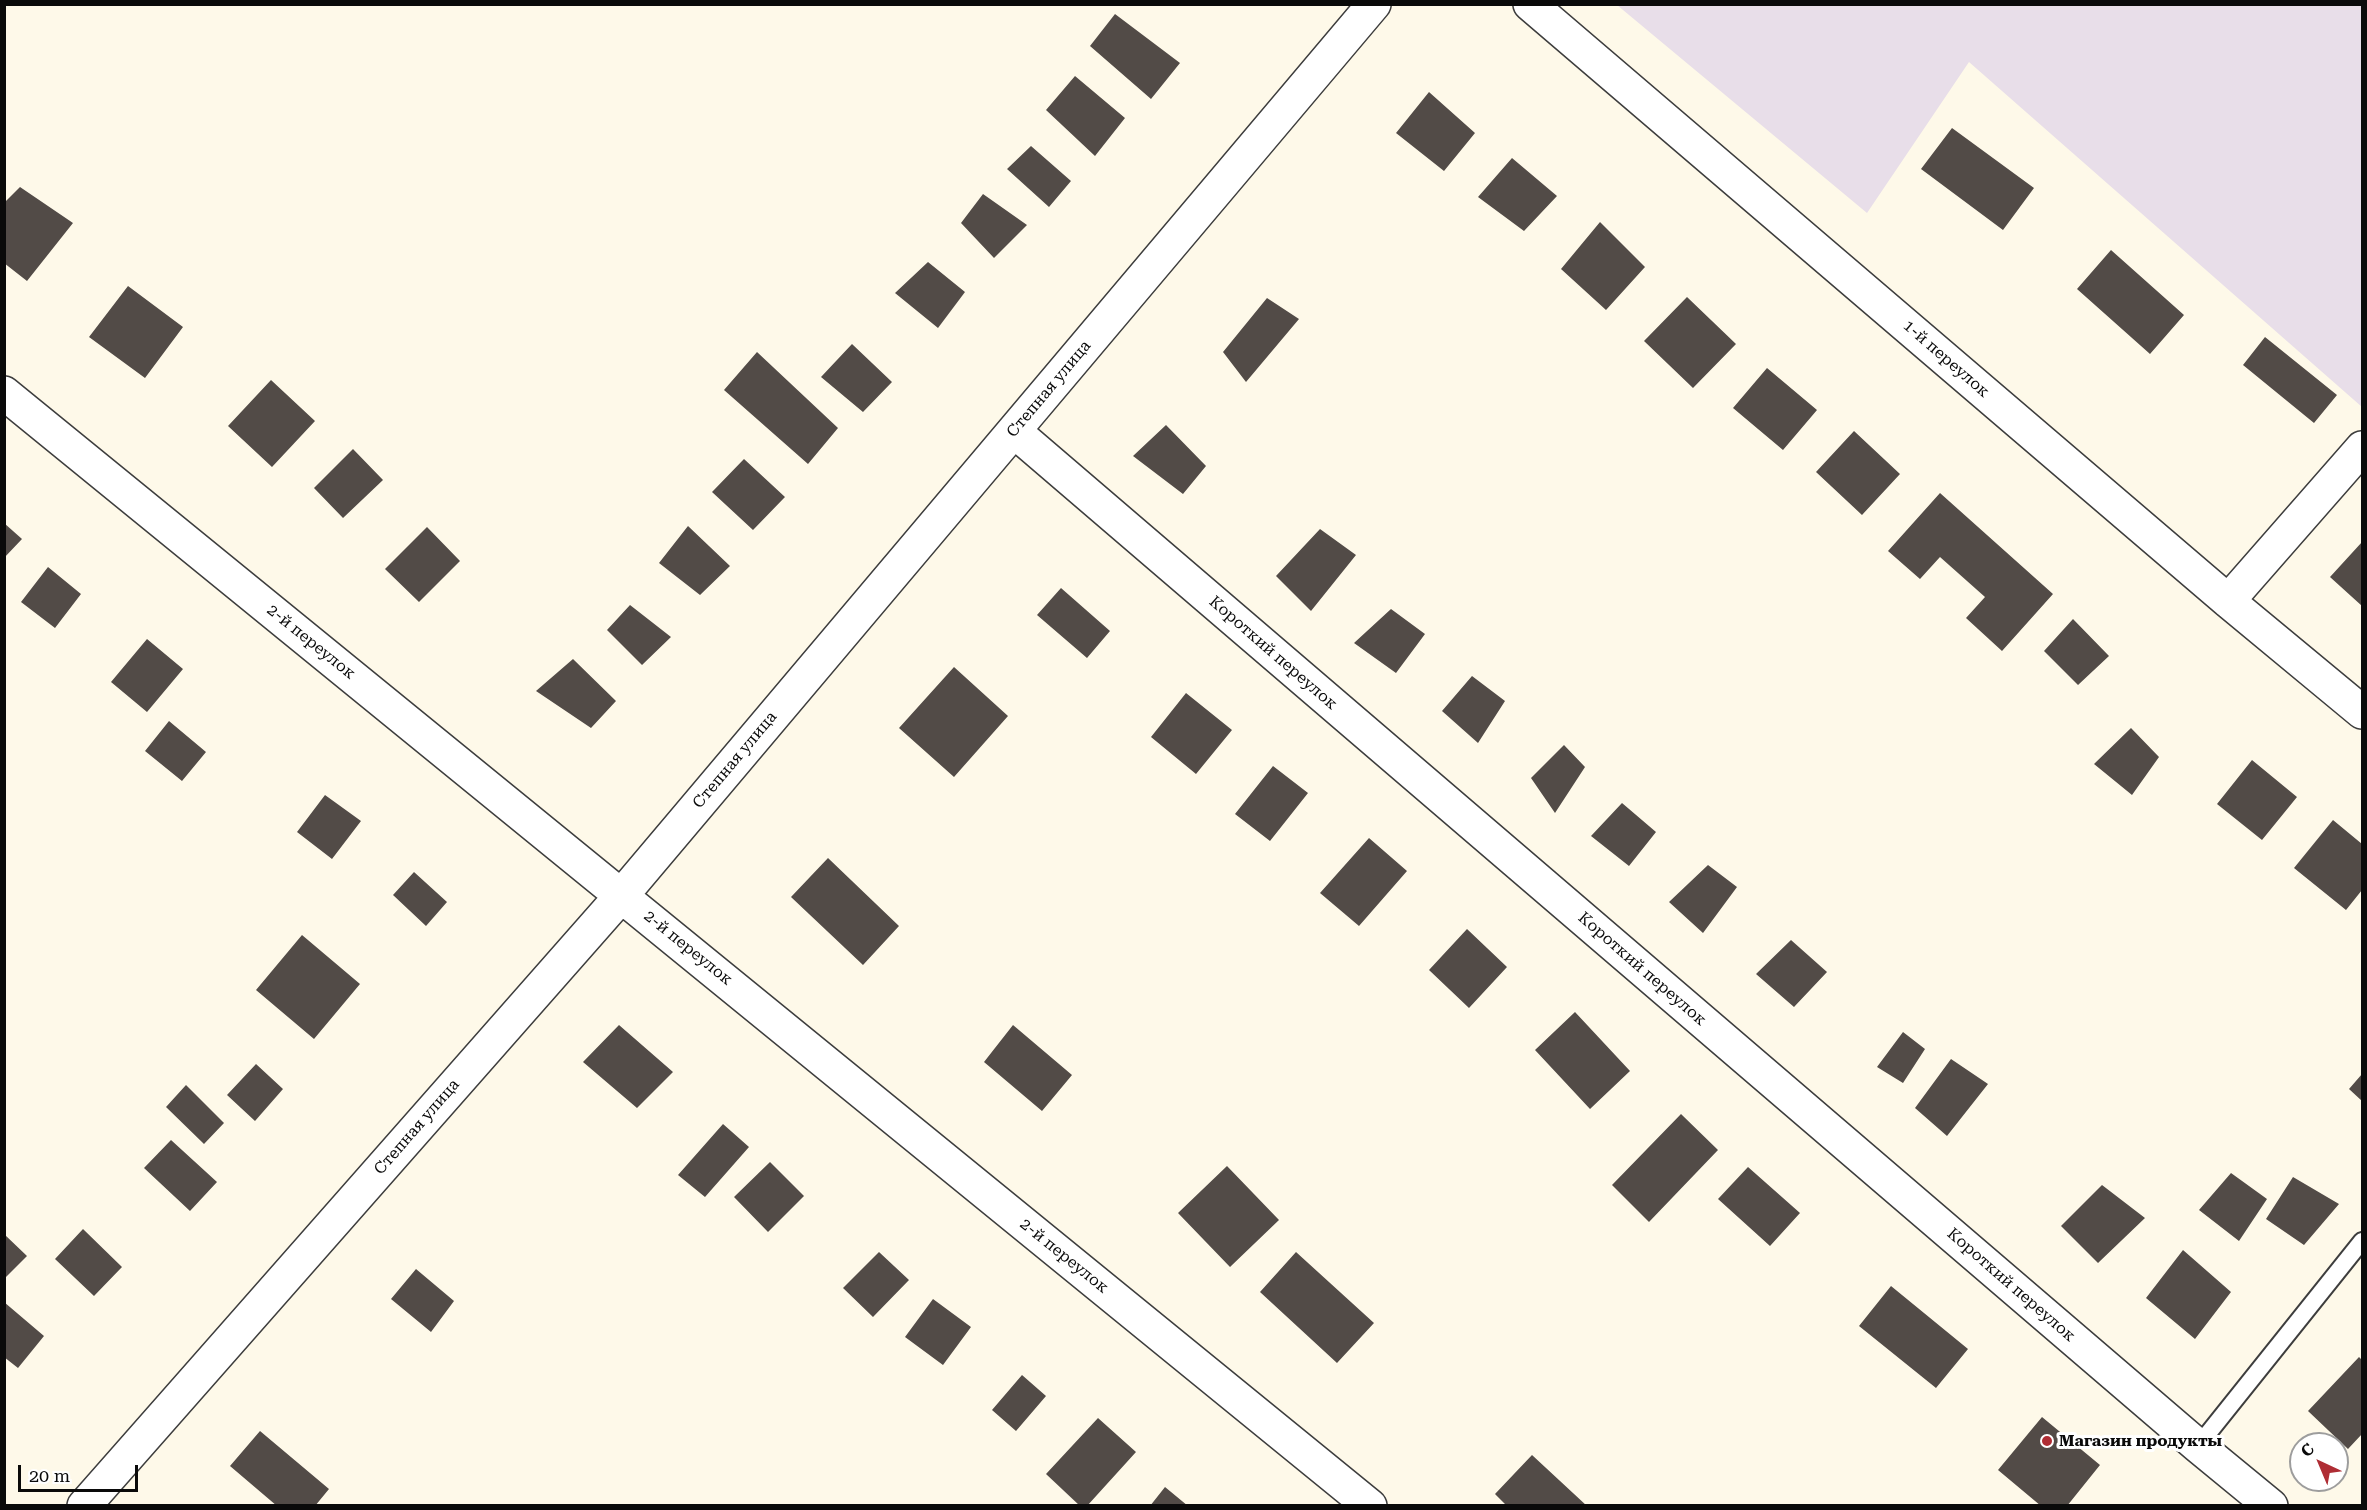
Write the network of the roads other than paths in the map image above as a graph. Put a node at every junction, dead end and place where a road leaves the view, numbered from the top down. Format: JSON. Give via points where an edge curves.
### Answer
{"nodes":[{"id":1,"x":1374,"y":4,"type":"edge"},
{"id":2,"x":1530,"y":4,"type":"edge"},
{"id":3,"x":4,"y":393,"type":"edge"},
{"id":4,"x":1014,"y":431,"type":"junction"},
{"id":5,"x":2362,"y":448,"type":"edge"},
{"id":6,"x":2228,"y":601,"type":"junction"},
{"id":7,"x":2362,"y":712,"type":"edge"},
{"id":8,"x":622,"y":895,"type":"junction"},
{"id":9,"x":2362,"y":1241,"type":"edge"},
{"id":10,"x":2198,"y":1446,"type":"junction"},
{"id":11,"x":99,"y":1501,"type":"edge"},
{"id":12,"x":1370,"y":1506,"type":"edge"},
{"id":13,"x":2271,"y":1506,"type":"edge"}],
"edges":[{"from":1,"to":4,"type":"street","name":"Степная улица"},
{"from":2,"to":6,"type":"street","name":"1-й переулок"},
{"from":3,"to":8,"type":"street","name":"2-й переулок"},
{"from":4,"to":8,"type":"street","name":"Степная улица"},
{"from":4,"to":10,"type":"street","name":"Короткий переулок"},
{"from":5,"to":6,"type":"street"},
{"from":6,"to":7,"type":"street","name":"1-й переулок"},
{"from":8,"to":11,"type":"street","name":"Степная улица"},
{"from":8,"to":12,"type":"street","name":"2-й переулок"},
{"from":9,"to":10,"type":"lane"},
{"from":10,"to":13,"type":"street","name":"Короткий переулок"}]}
